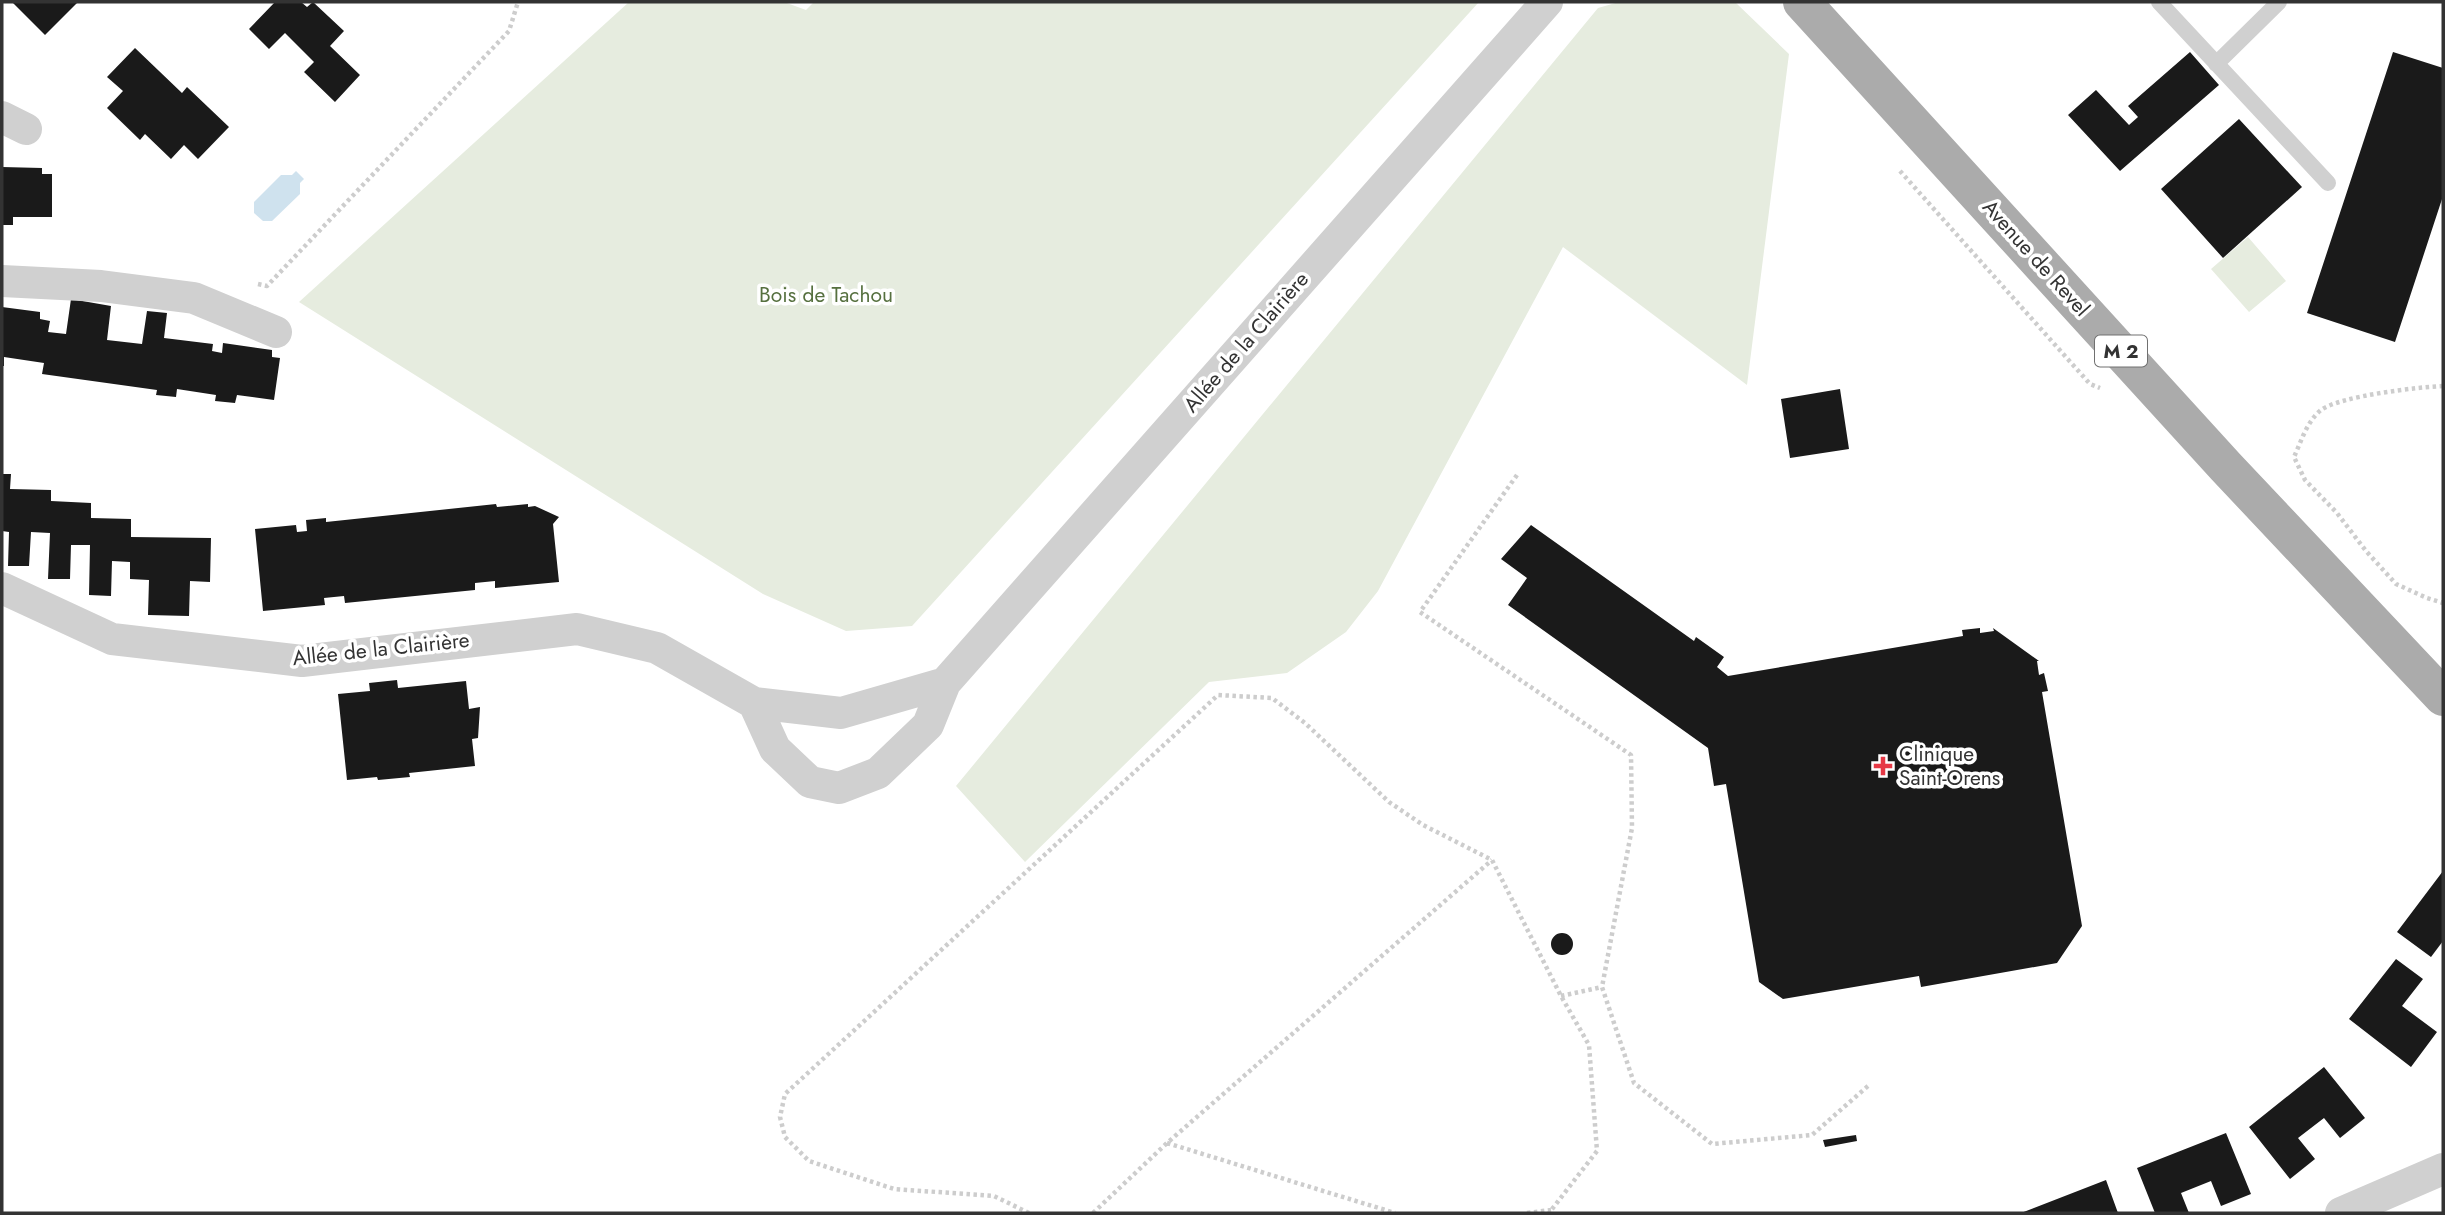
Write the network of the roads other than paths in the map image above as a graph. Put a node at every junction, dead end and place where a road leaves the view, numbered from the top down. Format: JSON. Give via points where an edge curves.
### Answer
{"nodes":[{"id":1,"x":1547,"y":2,"type":"edge"},
{"id":2,"x":1802,"y":2,"type":"edge"},
{"id":3,"x":2159,"y":2,"type":"edge"},
{"id":4,"x":2279,"y":2,"type":"edge"},
{"id":5,"x":2216,"y":64,"type":"junction"},
{"id":6,"x":2328,"y":183,"type":"dead end"},
{"id":7,"x":2,"y":281,"type":"edge"},
{"id":8,"x":276,"y":332,"type":"dead end"},
{"id":9,"x":2,"y":588,"type":"edge"},
{"id":10,"x":2436,"y":682,"type":"edge"},
{"id":11,"x":945,"y":683,"type":"junction"},
{"id":12,"x":754,"y":703,"type":"junction"},
{"id":13,"x":2443,"y":1169,"type":"edge"},
{"id":14,"x":2342,"y":1213,"type":"edge"}],
"edges":[{"from":1,"to":11,"type":"street","name":"Allée de la Clairière"},
{"from":2,"to":10,"type":"main road","name":"Avenue de Revel","number":"M 2","via":[[2226,467]]},
{"from":3,"to":5,"type":"lane"},
{"from":4,"to":5,"type":"lane"},
{"from":5,"to":6,"type":"lane"},
{"from":7,"to":8,"type":"street","via":[[101,286],[194,298]]},
{"from":9,"to":12,"type":"street","name":"Allée de la Clairière","via":[[112,639],[302,661],[577,629],[657,648]]},
{"from":11,"to":12,"type":"street","name":"Allée de la Clairière","via":[[841,713]]},
{"from":11,"to":12,"type":"street","name":"Allée de la Clairière","via":[[928,725],[878,773],[839,788],[810,782],[775,749]]},
{"from":13,"to":14,"type":"street"}]}
